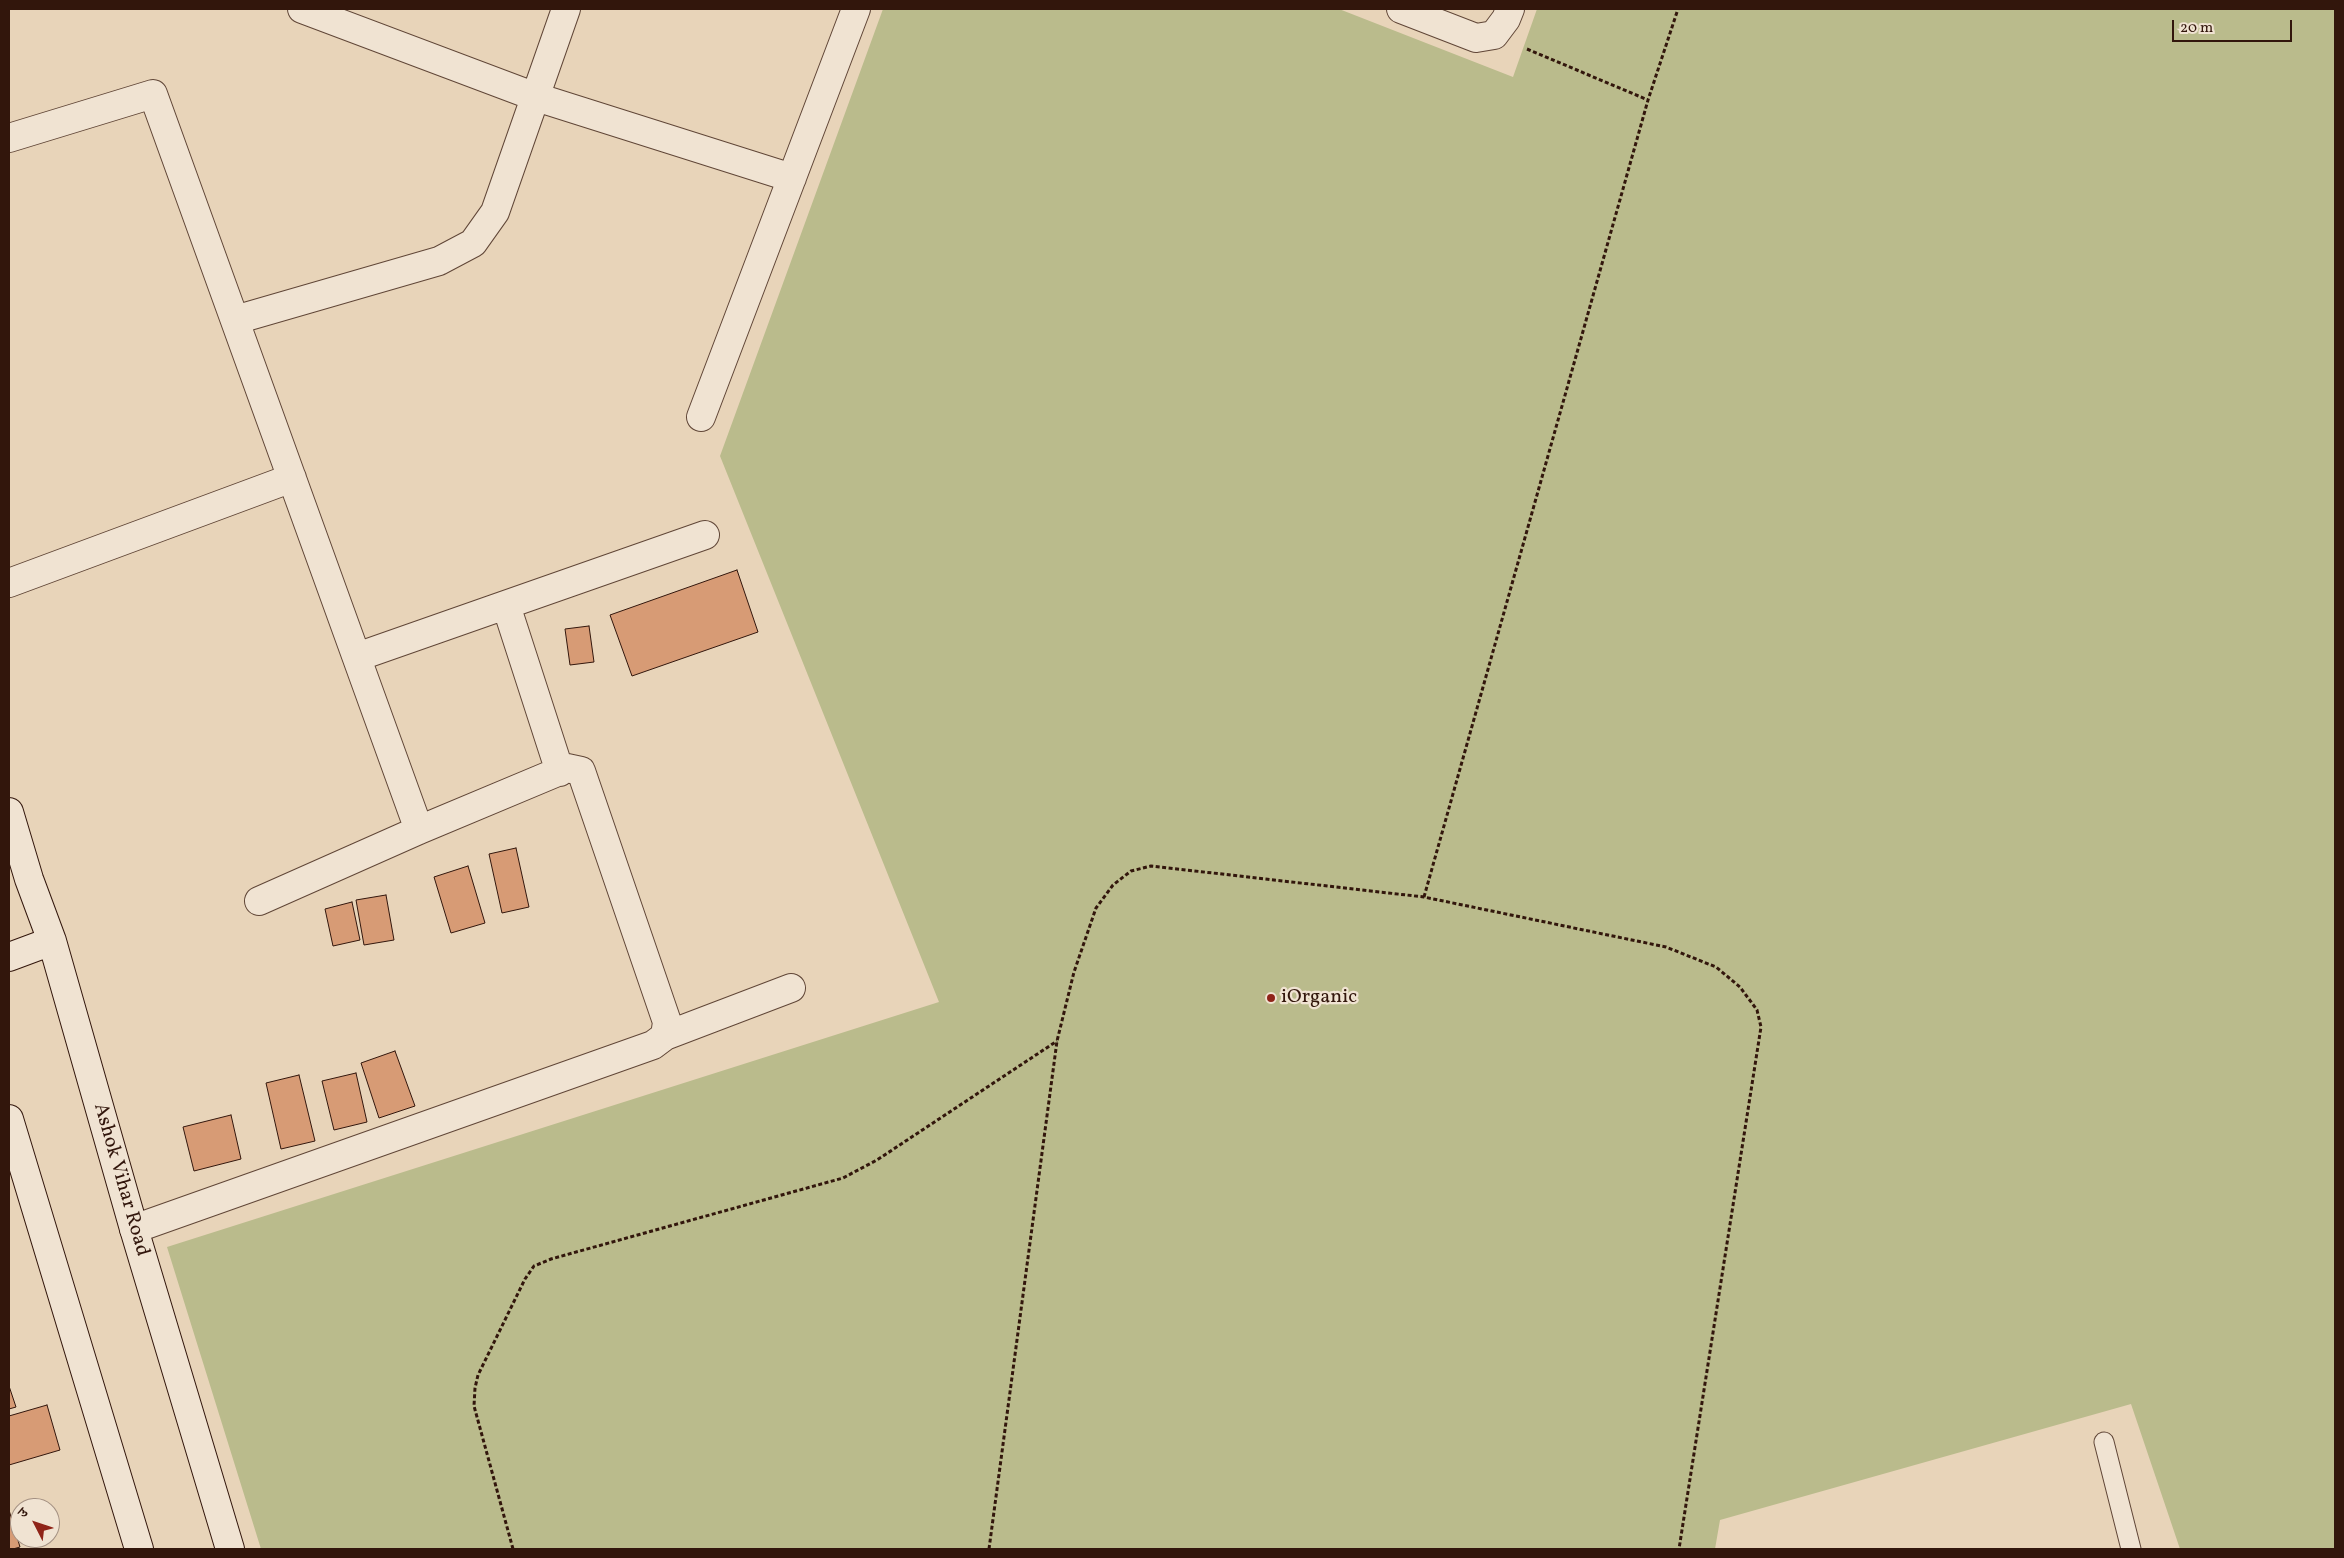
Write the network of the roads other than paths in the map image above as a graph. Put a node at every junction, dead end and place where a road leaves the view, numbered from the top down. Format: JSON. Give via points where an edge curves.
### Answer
{"nodes":[{"id":1,"x":302,"y":9,"type":"edge"},
{"id":2,"x":566,"y":9,"type":"edge"},
{"id":3,"x":856,"y":9,"type":"edge"},
{"id":4,"x":1401,"y":9,"type":"edge"},
{"id":5,"x":1510,"y":9,"type":"edge"},
{"id":6,"x":536,"y":97,"type":"junction"},
{"id":7,"x":9,"y":138,"type":"edge"},
{"id":8,"x":792,"y":178,"type":"junction"},
{"id":9,"x":234,"y":320,"type":"junction"},
{"id":10,"x":701,"y":417,"type":"dead end"},
{"id":11,"x":292,"y":478,"type":"junction"},
{"id":12,"x":705,"y":536,"type":"dead end"},
{"id":13,"x":9,"y":583,"type":"edge"},
{"id":14,"x":506,"y":605,"type":"junction"},
{"id":15,"x":356,"y":657,"type":"junction"},
{"id":16,"x":560,"y":772,"type":"junction"},
{"id":17,"x":9,"y":812,"type":"edge"},
{"id":18,"x":419,"y":830,"type":"junction"},
{"id":19,"x":19,"y":883,"type":"edge"},
{"id":20,"x":259,"y":901,"type":"dead end"},
{"id":21,"x":52,"y":941,"type":"junction"},
{"id":22,"x":9,"y":957,"type":"edge"},
{"id":23,"x":791,"y":988,"type":"dead end"},
{"id":24,"x":664,"y":1036,"type":"junction"},
{"id":25,"x":9,"y":1119,"type":"edge"},
{"id":26,"x":134,"y":1229,"type":"junction"},
{"id":27,"x":2104,"y":1442,"type":"dead end"},
{"id":28,"x":139,"y":1549,"type":"edge"},
{"id":29,"x":230,"y":1549,"type":"edge"},
{"id":30,"x":2131,"y":1549,"type":"edge"}],
"edges":[{"from":1,"to":6,"type":"street"},
{"from":2,"to":6,"type":"street"},
{"from":3,"to":8,"type":"street"},
{"from":4,"to":5,"type":"street","via":[[1476,38],[1494,35]]},
{"from":6,"to":8,"type":"street"},
{"from":6,"to":9,"type":"street","via":[[495,212],[473,243],[439,261]]},
{"from":7,"to":9,"type":"street","via":[[153,94]]},
{"from":8,"to":10,"type":"street"},
{"from":9,"to":11,"type":"street"},
{"from":11,"to":13,"type":"street"},
{"from":11,"to":15,"type":"street"},
{"from":12,"to":14,"type":"street"},
{"from":14,"to":15,"type":"street"},
{"from":14,"to":16,"type":"street"},
{"from":15,"to":18,"type":"street"},
{"from":16,"to":18,"type":"street"},
{"from":16,"to":24,"type":"street","via":[[567,768],[580,771],[586,782],[667,1022]]},
{"from":17,"to":19,"type":"street","name":"Ashok Vihar Road"},
{"from":18,"to":20,"type":"street"},
{"from":19,"to":21,"type":"street","name":"Ashok Vihar Road"},
{"from":21,"to":22,"type":"street"},
{"from":21,"to":26,"type":"street","name":"Ashok Vihar Road"},
{"from":23,"to":24,"type":"street"},
{"from":24,"to":26,"type":"street","via":[[653,1045]]},
{"from":25,"to":28,"type":"street"},
{"from":26,"to":29,"type":"street","name":"Ashok Vihar Road"},
{"from":27,"to":30,"type":"lane"}]}
